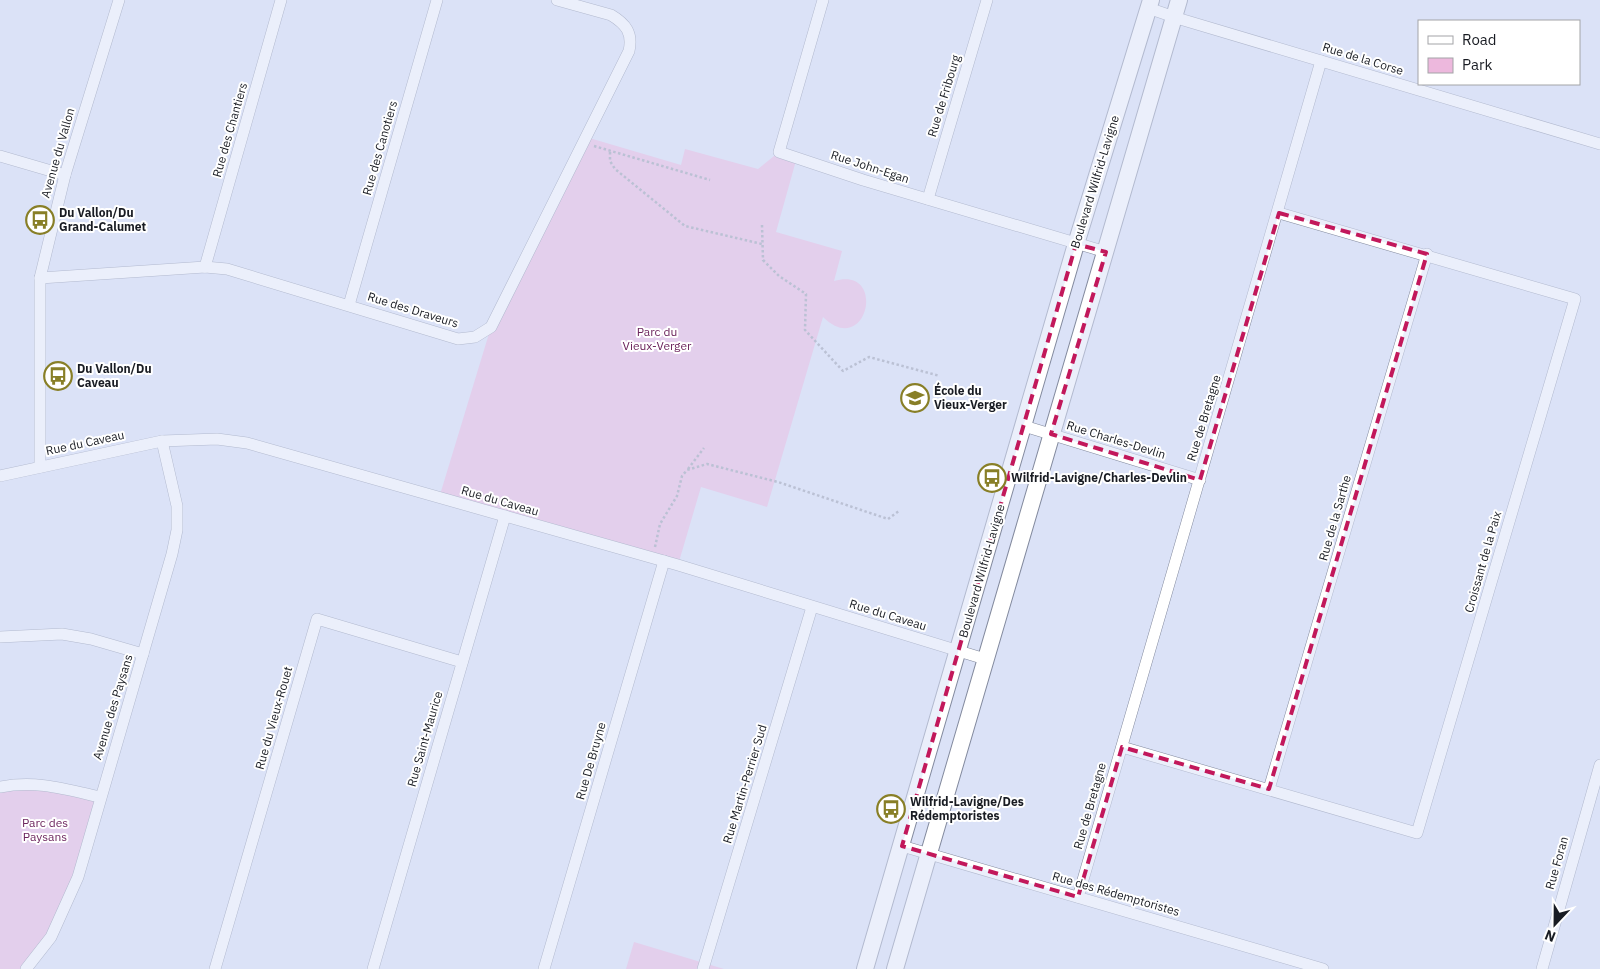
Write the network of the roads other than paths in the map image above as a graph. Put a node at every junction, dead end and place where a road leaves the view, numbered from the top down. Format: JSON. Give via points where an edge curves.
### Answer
{"nodes":[{"id":1,"x":119,"y":0,"type":"edge"},
{"id":2,"x":281,"y":0,"type":"edge"},
{"id":3,"x":437,"y":0,"type":"edge"},
{"id":4,"x":557,"y":0,"type":"edge"},
{"id":5,"x":823,"y":0,"type":"edge"},
{"id":6,"x":987,"y":0,"type":"edge"},
{"id":7,"x":1179,"y":0,"type":"edge"},
{"id":8,"x":1149,"y":4,"type":"edge"},
{"id":9,"x":1174,"y":17,"type":"junction"},
{"id":10,"x":1321,"y":61,"type":"junction"},
{"id":11,"x":1600,"y":144,"type":"edge"},
{"id":12,"x":0,"y":156,"type":"edge"},
{"id":13,"x":65,"y":175,"type":"junction"},
{"id":14,"x":928,"y":199,"type":"junction"},
{"id":15,"x":1279,"y":213,"type":"junction"},
{"id":16,"x":1076,"y":244,"type":"junction"},
{"id":17,"x":1106,"y":252,"type":"junction"},
{"id":18,"x":1427,"y":254,"type":"junction"},
{"id":19,"x":205,"y":267,"type":"junction"},
{"id":20,"x":40,"y":278,"type":"junction"},
{"id":21,"x":349,"y":304,"type":"junction"},
{"id":22,"x":1024,"y":426,"type":"junction"},
{"id":23,"x":1051,"y":434,"type":"junction"},
{"id":24,"x":162,"y":440,"type":"junction"},
{"id":25,"x":40,"y":467,"type":"junction"},
{"id":26,"x":0,"y":476,"type":"edge"},
{"id":27,"x":1200,"y":480,"type":"junction"},
{"id":28,"x":505,"y":516,"type":"junction"},
{"id":29,"x":664,"y":561,"type":"junction"},
{"id":30,"x":812,"y":607,"type":"junction"},
{"id":31,"x":0,"y":637,"type":"edge"},
{"id":32,"x":958,"y":650,"type":"junction"},
{"id":33,"x":143,"y":654,"type":"junction"},
{"id":34,"x":985,"y":659,"type":"junction"},
{"id":35,"x":462,"y":662,"type":"junction"},
{"id":36,"x":1122,"y":747,"type":"junction"},
{"id":37,"x":1600,"y":765,"type":"edge"},
{"id":38,"x":0,"y":787,"type":"edge"},
{"id":39,"x":1269,"y":789,"type":"junction"},
{"id":40,"x":100,"y":797,"type":"junction"},
{"id":41,"x":902,"y":846,"type":"junction"},
{"id":42,"x":929,"y":853,"type":"junction"},
{"id":43,"x":1078,"y":897,"type":"junction"},
{"id":44,"x":26,"y":969,"type":"edge"},
{"id":45,"x":215,"y":969,"type":"edge"},
{"id":46,"x":373,"y":969,"type":"edge"},
{"id":47,"x":544,"y":969,"type":"edge"},
{"id":48,"x":703,"y":969,"type":"edge"},
{"id":49,"x":865,"y":969,"type":"edge"},
{"id":50,"x":895,"y":969,"type":"edge"},
{"id":51,"x":1323,"y":969,"type":"edge"},
{"id":52,"x":1542,"y":969,"type":"edge"}],
"edges":[{"from":1,"to":13,"type":"street","name":"Avenue du Vallon"},
{"from":2,"to":19,"type":"street","name":"Rue des Chantiers"},
{"from":3,"to":21,"type":"street","name":"Rue des Canotiers"},
{"from":4,"to":21,"type":"street","name":"Rue des Draveurs","via":[[611,15],[630,33],[629,51],[491,327],[475,337],[458,339]]},
{"from":5,"to":14,"type":"street","name":"Rue John-Egan","via":[[779,152]]},
{"from":6,"to":14,"type":"street","name":"Rue de Fribourg"},
{"from":7,"to":9,"type":"main road"},
{"from":8,"to":9,"type":"street","name":"Rue de la Corse"},
{"from":8,"to":16,"type":"main road","name":"Boulevard Wilfrid-Lavigne"},
{"from":9,"to":10,"type":"street","name":"Rue de la Corse"},
{"from":9,"to":17,"type":"main road"},
{"from":10,"to":11,"type":"street","name":"Rue de la Corse"},
{"from":10,"to":15,"type":"street","name":"Rue de Bretagne"},
{"from":12,"to":13,"type":"street"},
{"from":13,"to":20,"type":"street","name":"Avenue du Vallon"},
{"from":14,"to":16,"type":"street","name":"Rue John-Egan"},
{"from":15,"to":18,"type":"street","name":"Croissant de la Paix"},
{"from":15,"to":27,"type":"street","name":"Rue de Bretagne"},
{"from":16,"to":17,"type":"street","name":"Rue John-Egan"},
{"from":16,"to":22,"type":"main road","name":"Boulevard Wilfrid-Lavigne"},
{"from":17,"to":23,"type":"main road"},
{"from":18,"to":39,"type":"street","name":"Rue de la Sarthe"},
{"from":18,"to":39,"type":"street","name":"Croissant de la Paix","via":[[1575,299],[1417,833]]},
{"from":19,"to":20,"type":"street","name":"Rue des Draveurs"},
{"from":19,"to":21,"type":"street","name":"Rue des Draveurs"},
{"from":20,"to":25,"type":"street","name":"Avenue du Vallon"},
{"from":22,"to":23,"type":"street","name":"Rue Charles-Devlin"},
{"from":22,"to":32,"type":"main road","name":"Boulevard Wilfrid-Lavigne"},
{"from":23,"to":27,"type":"street","name":"Rue Charles-Devlin"},
{"from":23,"to":34,"type":"main road"},
{"from":24,"to":25,"type":"street","name":"Rue du Caveau"},
{"from":24,"to":28,"type":"street","name":"Rue du Caveau","via":[[217,439],[247,443]]},
{"from":24,"to":33,"type":"street","name":"Avenue des Paysans","via":[[177,506],[177,530]]},
{"from":25,"to":26,"type":"street","name":"Rue du Caveau"},
{"from":27,"to":36,"type":"street","name":"Rue de Bretagne"},
{"from":28,"to":29,"type":"street","name":"Rue du Caveau"},
{"from":28,"to":35,"type":"street","name":"Rue Saint-Maurice"},
{"from":29,"to":30,"type":"street","name":"Rue du Caveau"},
{"from":29,"to":47,"type":"street","name":"Rue De Bruyne"},
{"from":30,"to":32,"type":"street","name":"Rue du Caveau"},
{"from":30,"to":48,"type":"street","name":"Rue Martin-Perrier Sud"},
{"from":31,"to":33,"type":"street","via":[[62,634],[91,638]]},
{"from":32,"to":34,"type":"street","name":"Rue du Caveau"},
{"from":32,"to":41,"type":"main road","name":"Boulevard Wilfrid-Lavigne"},
{"from":33,"to":40,"type":"street","name":"Avenue des Paysans"},
{"from":34,"to":42,"type":"main road"},
{"from":35,"to":45,"type":"street","name":"Rue du Vieux-Rouet","via":[[317,619]]},
{"from":35,"to":46,"type":"street","name":"Rue Saint-Maurice"},
{"from":36,"to":39,"type":"street","name":"Croissant de la Paix"},
{"from":36,"to":43,"type":"street","name":"Rue de Bretagne"},
{"from":37,"to":52,"type":"street","name":"Rue Foran"},
{"from":38,"to":40,"type":"street","via":[[21,783],[46,784]]},
{"from":40,"to":44,"type":"street","name":"Avenue des Paysans","via":[[78,877],[64,911],[51,936]]},
{"from":41,"to":42,"type":"street","name":"Rue des Rédemptoristes"},
{"from":41,"to":49,"type":"main road","name":"Boulevard Wilfrid-Lavigne"},
{"from":42,"to":43,"type":"street","name":"Rue des Rédemptoristes"},
{"from":42,"to":50,"type":"main road"},
{"from":43,"to":51,"type":"street","name":"Rue des Rédemptoristes"}]}
